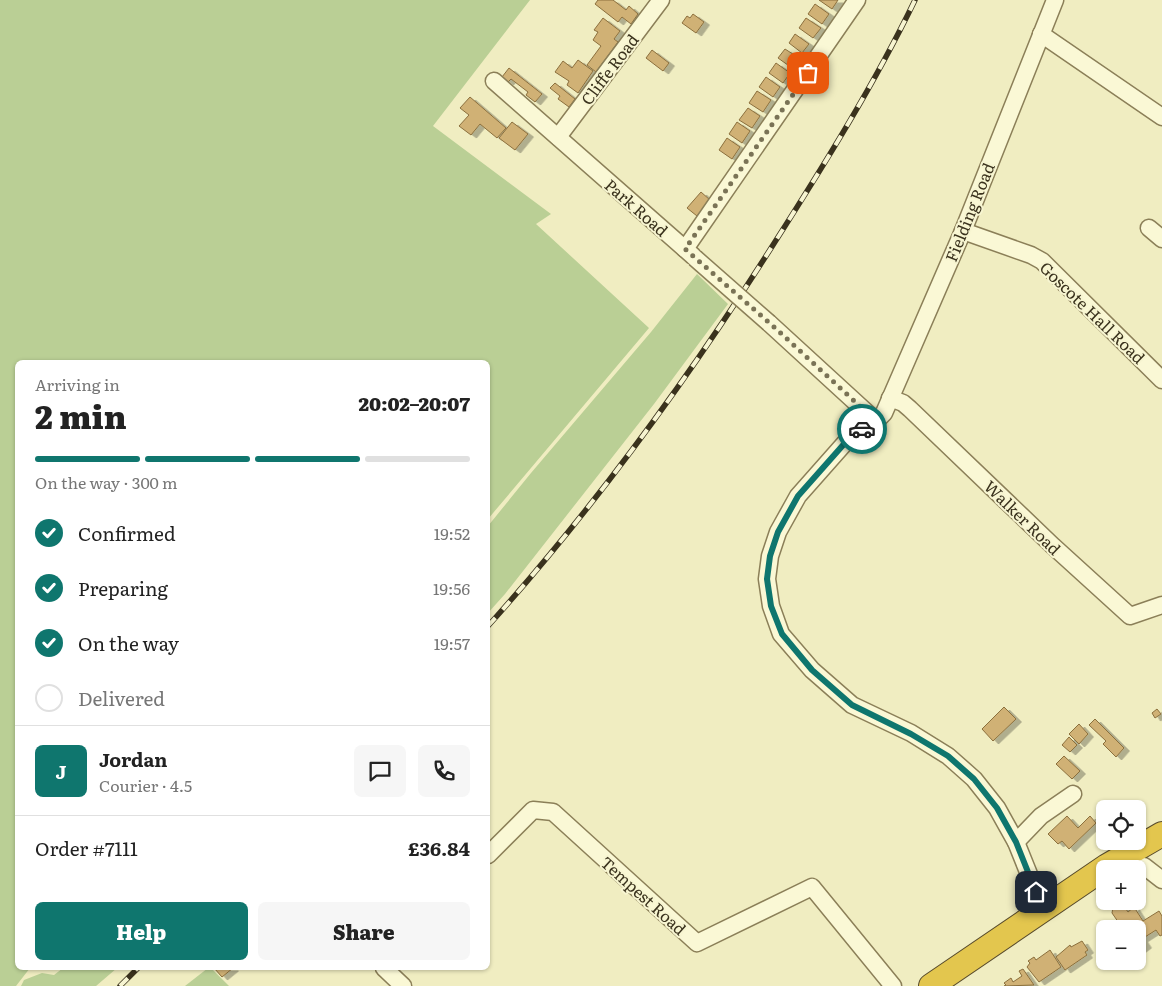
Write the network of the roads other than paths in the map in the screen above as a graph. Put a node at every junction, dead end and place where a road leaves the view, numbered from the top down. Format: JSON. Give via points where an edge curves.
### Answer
{"nodes":[{"id":1,"x":661,"y":0,"type":"edge"},
{"id":2,"x":857,"y":0,"type":"edge"},
{"id":3,"x":1055,"y":0,"type":"edge"},
{"id":4,"x":1041,"y":34,"type":"junction"},
{"id":5,"x":494,"y":81,"type":"dead end"},
{"id":6,"x":1162,"y":118,"type":"edge"},
{"id":7,"x":558,"y":137,"type":"junction"},
{"id":8,"x":1149,"y":228,"type":"dead end"},
{"id":9,"x":963,"y":231,"type":"junction"},
{"id":10,"x":1162,"y":239,"type":"edge"},
{"id":11,"x":690,"y":253,"type":"junction"},
{"id":12,"x":1162,"y":380,"type":"edge"},
{"id":13,"x":890,"y":398,"type":"junction"},
{"id":14,"x":876,"y":421,"type":"junction"},
{"id":15,"x":1162,"y":605,"type":"edge"},
{"id":16,"x":1073,"y":794,"type":"dead end"},
{"id":17,"x":1162,"y":834,"type":"edge"},
{"id":18,"x":1016,"y":842,"type":"junction"},
{"id":19,"x":490,"y":853,"type":"edge"},
{"id":20,"x":1146,"y":868,"type":"edge"},
{"id":21,"x":1162,"y":880,"type":"edge"},
{"id":22,"x":1043,"y":909,"type":"junction"},
{"id":23,"x":386,"y":970,"type":"edge"},
{"id":24,"x":403,"y":986,"type":"edge"},
{"id":25,"x":894,"y":986,"type":"edge"},
{"id":26,"x":932,"y":986,"type":"edge"}],
"edges":[{"from":1,"to":7,"type":"street","name":"Cliffe Road"},
{"from":2,"to":11,"type":"street"},
{"from":3,"to":4,"type":"street","name":"Fielding Road"},
{"from":4,"to":6,"type":"street"},
{"from":4,"to":9,"type":"street","name":"Fielding Road"},
{"from":5,"to":7,"type":"street","name":"Park Road"},
{"from":7,"to":11,"type":"street","name":"Park Road"},
{"from":8,"to":10,"type":"street"},
{"from":9,"to":12,"type":"street","name":"Goscote Hall Road","via":[[1042,261]]},
{"from":9,"to":13,"type":"street","name":"Fielding Road"},
{"from":11,"to":14,"type":"street","name":"Park Road","bridge":true},
{"from":13,"to":14,"type":"street","name":"Fielding Road","via":[[884,413]]},
{"from":13,"to":15,"type":"street","name":"Walker Road","via":[[910,409],[1130,616]]},
{"from":14,"to":18,"type":"street","via":[[844,444],[798,496],[782,524],[770,556],[767,579],[771,606],[782,634],[812,670],[852,705],[948,756],[974,779],[997,808]]},
{"from":16,"to":18,"type":"street","via":[[1041,816]]},
{"from":17,"to":22,"type":"highway","via":[[1106,866]]},
{"from":18,"to":22,"type":"street"},
{"from":19,"to":25,"type":"street","name":"Tempest Road","via":[[533,810],[553,812],[697,943],[812,887]]},
{"from":20,"to":21,"type":"street"},
{"from":22,"to":26,"type":"highway"},
{"from":23,"to":24,"type":"street"}]}
